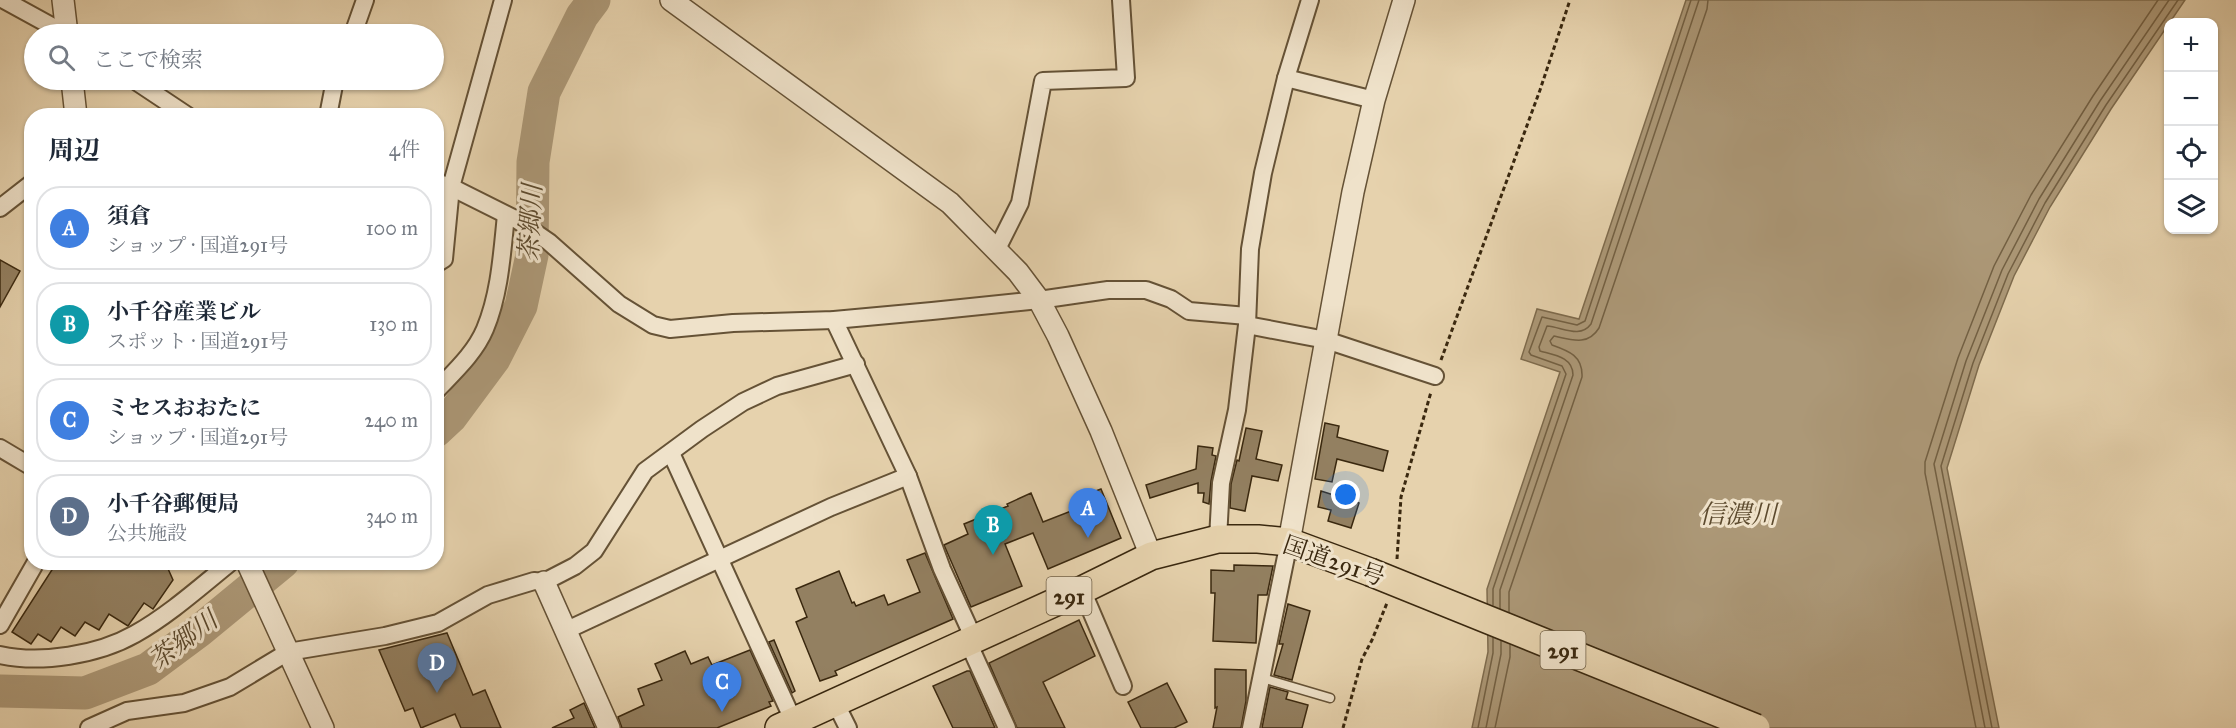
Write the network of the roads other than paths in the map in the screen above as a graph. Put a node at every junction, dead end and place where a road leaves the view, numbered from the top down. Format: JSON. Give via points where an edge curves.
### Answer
{"nodes":[{"id":1,"x":4,"y":0,"type":"edge"},
{"id":2,"x":63,"y":0,"type":"edge"},
{"id":3,"x":365,"y":0,"type":"edge"},
{"id":4,"x":503,"y":0,"type":"edge"},
{"id":5,"x":671,"y":0,"type":"edge"},
{"id":6,"x":1122,"y":0,"type":"edge"},
{"id":7,"x":1310,"y":0,"type":"edge"},
{"id":8,"x":1404,"y":0,"type":"edge"},
{"id":9,"x":48,"y":24,"type":"edge"},
{"id":10,"x":65,"y":24,"type":"edge"},
{"id":11,"x":357,"y":24,"type":"edge"},
{"id":12,"x":1286,"y":78,"type":"junction"},
{"id":13,"x":73,"y":90,"type":"edge"},
{"id":14,"x":149,"y":90,"type":"edge"},
{"id":15,"x":333,"y":90,"type":"edge"},
{"id":16,"x":1374,"y":100,"type":"junction"},
{"id":17,"x":75,"y":108,"type":"edge"},
{"id":18,"x":176,"y":108,"type":"edge"},
{"id":19,"x":330,"y":108,"type":"edge"},
{"id":20,"x":444,"y":185,"type":"edge"},
{"id":21,"x":24,"y":189,"type":"edge"},
{"id":22,"x":0,"y":208,"type":"edge"},
{"id":23,"x":511,"y":218,"type":"junction"},
{"id":24,"x":997,"y":249,"type":"junction"},
{"id":25,"x":444,"y":259,"type":"edge"},
{"id":26,"x":1039,"y":300,"type":"junction"},
{"id":27,"x":834,"y":320,"type":"junction"},
{"id":28,"x":1247,"y":321,"type":"junction"},
{"id":29,"x":1326,"y":340,"type":"junction"},
{"id":30,"x":856,"y":364,"type":"junction"},
{"id":31,"x":1435,"y":376,"type":"road end"},
{"id":32,"x":444,"y":382,"type":"edge"},
{"id":33,"x":0,"y":448,"type":"edge"},
{"id":34,"x":671,"y":453,"type":"junction"},
{"id":35,"x":24,"y":462,"type":"edge"},
{"id":36,"x":908,"y":476,"type":"junction"},
{"id":37,"x":1218,"y":539,"type":"junction"},
{"id":38,"x":1289,"y":542,"type":"junction"},
{"id":39,"x":1151,"y":556,"type":"junction"},
{"id":40,"x":719,"y":561,"type":"junction"},
{"id":41,"x":31,"y":570,"type":"edge"},
{"id":42,"x":221,"y":570,"type":"edge"},
{"id":43,"x":250,"y":570,"type":"edge"},
{"id":44,"x":544,"y":582,"type":"junction"},
{"id":45,"x":1082,"y":590,"type":"junction"},
{"id":46,"x":0,"y":625,"type":"edge"},
{"id":47,"x":567,"y":630,"type":"junction"},
{"id":48,"x":971,"y":640,"type":"junction"},
{"id":49,"x":288,"y":652,"type":"junction"},
{"id":50,"x":0,"y":655,"type":"edge"},
{"id":51,"x":1262,"y":678,"type":"junction"},
{"id":52,"x":1124,"y":686,"type":"dead end"},
{"id":53,"x":1330,"y":698,"type":"dead end"},
{"id":54,"x":836,"y":702,"type":"junction"},
{"id":55,"x":787,"y":725,"type":"edge"},
{"id":56,"x":89,"y":728,"type":"edge"},
{"id":57,"x":323,"y":728,"type":"edge"},
{"id":58,"x":609,"y":728,"type":"edge"},
{"id":59,"x":848,"y":728,"type":"edge"},
{"id":60,"x":1007,"y":728,"type":"edge"},
{"id":61,"x":1251,"y":728,"type":"edge"},
{"id":62,"x":1756,"y":728,"type":"edge"}],
"edges":[{"from":1,"to":9,"type":"street"},
{"from":2,"to":10,"type":"street"},
{"from":3,"to":11,"type":"street"},
{"from":4,"to":20,"type":"street"},
{"from":5,"to":24,"type":"street","via":[[950,203]]},
{"from":6,"to":24,"type":"street","via":[[1126,78],[1043,81],[1020,203]]},
{"from":7,"to":12,"type":"street"},
{"from":8,"to":16,"type":"street"},
{"from":12,"to":16,"type":"street"},
{"from":12,"to":28,"type":"street","via":[[1250,249]]},
{"from":13,"to":17,"type":"street"},
{"from":14,"to":18,"type":"street"},
{"from":15,"to":19,"type":"street"},
{"from":16,"to":29,"type":"street"},
{"from":20,"to":23,"type":"street"},
{"from":20,"to":25,"type":"street"},
{"from":21,"to":22,"type":"street"},
{"from":23,"to":27,"type":"street","via":[[549,242],[619,304],[653,325],[670,329]]},
{"from":23,"to":32,"type":"street","via":[[485,329],[473,350]]},
{"from":24,"to":26,"type":"street"},
{"from":26,"to":27,"type":"street"},
{"from":26,"to":28,"type":"street","via":[[1108,290],[1146,290],[1190,311]]},
{"from":26,"to":39,"type":"street","via":[[1101,431]]},
{"from":27,"to":30,"type":"street"},
{"from":28,"to":29,"type":"street"},
{"from":28,"to":37,"type":"street","via":[[1237,410],[1221,483]]},
{"from":29,"to":31,"type":"street"},
{"from":29,"to":38,"type":"street"},
{"from":30,"to":34,"type":"street","via":[[777,386],[743,402]]},
{"from":30,"to":36,"type":"street"},
{"from":33,"to":35,"type":"street"},
{"from":34,"to":40,"type":"street"},
{"from":34,"to":44,"type":"street","via":[[645,471],[594,551]]},
{"from":36,"to":40,"type":"street","via":[[831,507]]},
{"from":36,"to":48,"type":"street"},
{"from":37,"to":38,"type":"highway","name":"国道291号","number":"291"},
{"from":37,"to":39,"type":"highway","name":"国道291号","number":"291"},
{"from":38,"to":51,"type":"street"},
{"from":38,"to":62,"type":"highway","name":"国道291号","number":"291","bridge":true},
{"from":39,"to":45,"type":"highway","name":"国道291号","number":"291"},
{"from":40,"to":47,"type":"street"},
{"from":40,"to":55,"type":"street"},
{"from":41,"to":46,"type":"street"},
{"from":42,"to":50,"type":"street","via":[[134,635],[38,660]]},
{"from":43,"to":49,"type":"street"},
{"from":44,"to":47,"type":"street"},
{"from":44,"to":49,"type":"street","via":[[534,581],[488,595],[438,623]]},
{"from":45,"to":48,"type":"highway","name":"国道291号","number":"291"},
{"from":45,"to":52,"type":"street"},
{"from":47,"to":58,"type":"street","via":[[570,645]]},
{"from":48,"to":54,"type":"highway","name":"国道291号","number":"291"},
{"from":48,"to":60,"type":"street"},
{"from":49,"to":56,"type":"street","via":[[230,687],[184,703],[127,711]]},
{"from":49,"to":57,"type":"street"},
{"from":51,"to":53,"type":"lane"},
{"from":51,"to":61,"type":"street"},
{"from":54,"to":55,"type":"highway","name":"国道291号","number":"291"},
{"from":54,"to":59,"type":"street"}]}
